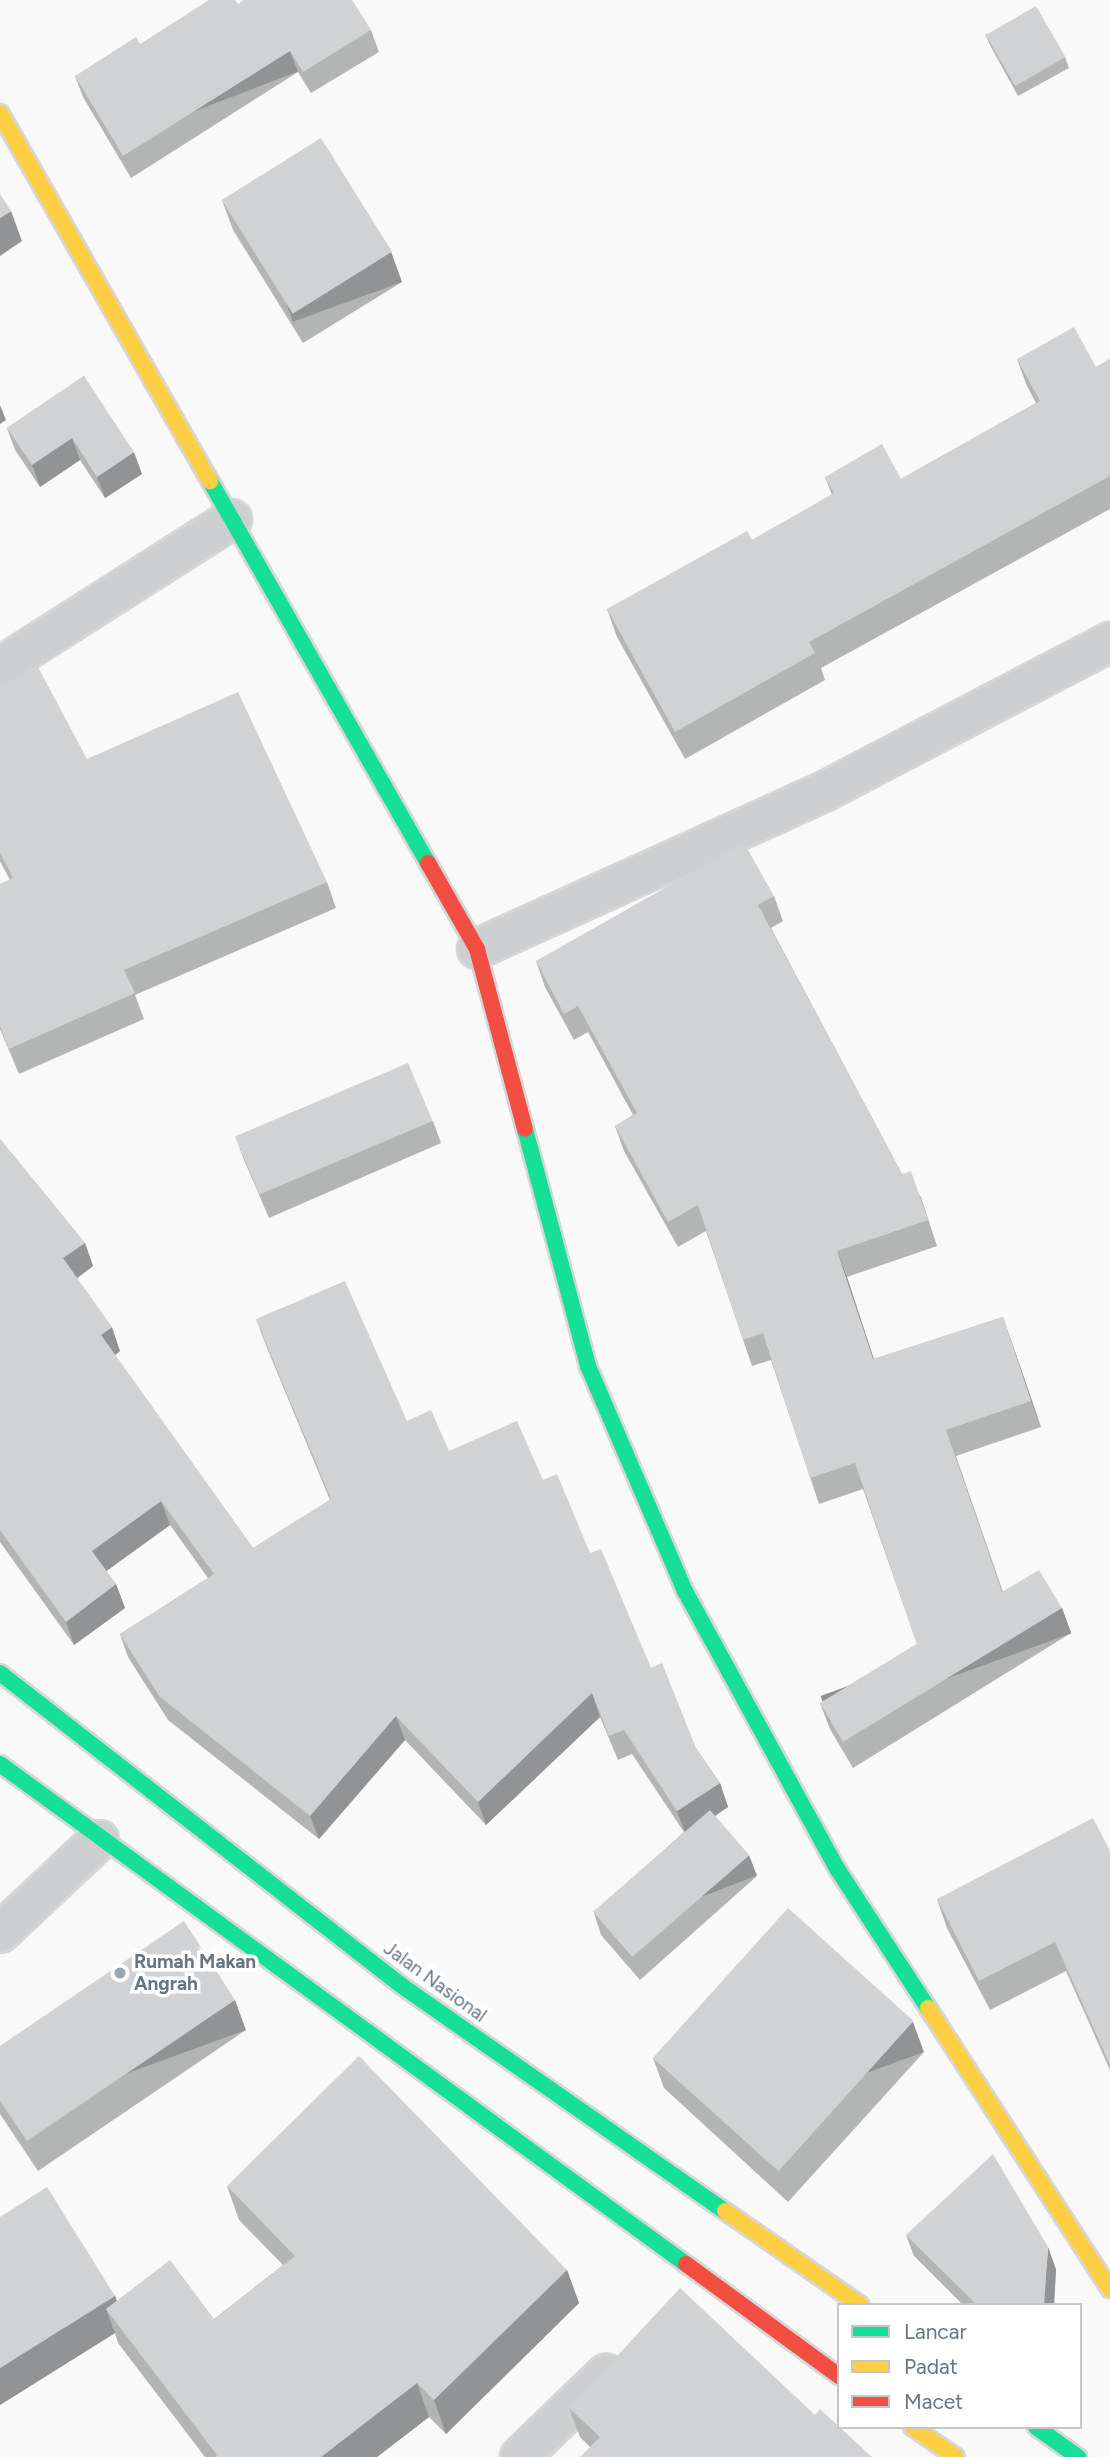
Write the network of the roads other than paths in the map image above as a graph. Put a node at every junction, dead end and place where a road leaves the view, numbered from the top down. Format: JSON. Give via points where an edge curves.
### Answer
{"nodes":[{"id":1,"x":0,"y":113,"type":"edge"},
{"id":2,"x":232,"y":520,"type":"junction"},
{"id":3,"x":1110,"y":642,"type":"edge"},
{"id":4,"x":0,"y":667,"type":"edge"},
{"id":5,"x":477,"y":949,"type":"junction"},
{"id":6,"x":0,"y":1673,"type":"edge"},
{"id":7,"x":0,"y":1764,"type":"edge"},
{"id":8,"x":99,"y":1840,"type":"junction"},
{"id":9,"x":0,"y":1933,"type":"edge"},
{"id":10,"x":1110,"y":2289,"type":"edge"},
{"id":11,"x":857,"y":2303,"type":"edge"},
{"id":12,"x":632,"y":2346,"type":"edge"},
{"id":13,"x":837,"y":2375,"type":"edge"},
{"id":14,"x":915,"y":2429,"type":"edge"},
{"id":15,"x":1039,"y":2429,"type":"edge"},
{"id":16,"x":520,"y":2457,"type":"edge"},
{"id":17,"x":956,"y":2457,"type":"edge"},
{"id":18,"x":1078,"y":2457,"type":"edge"}],
"edges":[{"from":1,"to":2,"type":"main road"},
{"from":2,"to":4,"type":"street"},
{"from":2,"to":5,"type":"main road"},
{"from":3,"to":5,"type":"street","via":[[825,791]]},
{"from":5,"to":10,"type":"main road","via":[[588,1366],[685,1591],[838,1870]]},
{"from":6,"to":11,"type":"main road","name":"Jalan Nasional","via":[[402,1986]]},
{"from":7,"to":8,"type":"main road"},
{"from":8,"to":9,"type":"street"},
{"from":8,"to":13,"type":"main road","via":[[686,2287]]},
{"from":12,"to":16,"type":"street"},
{"from":14,"to":17,"type":"main road"},
{"from":15,"to":18,"type":"main road"}]}
